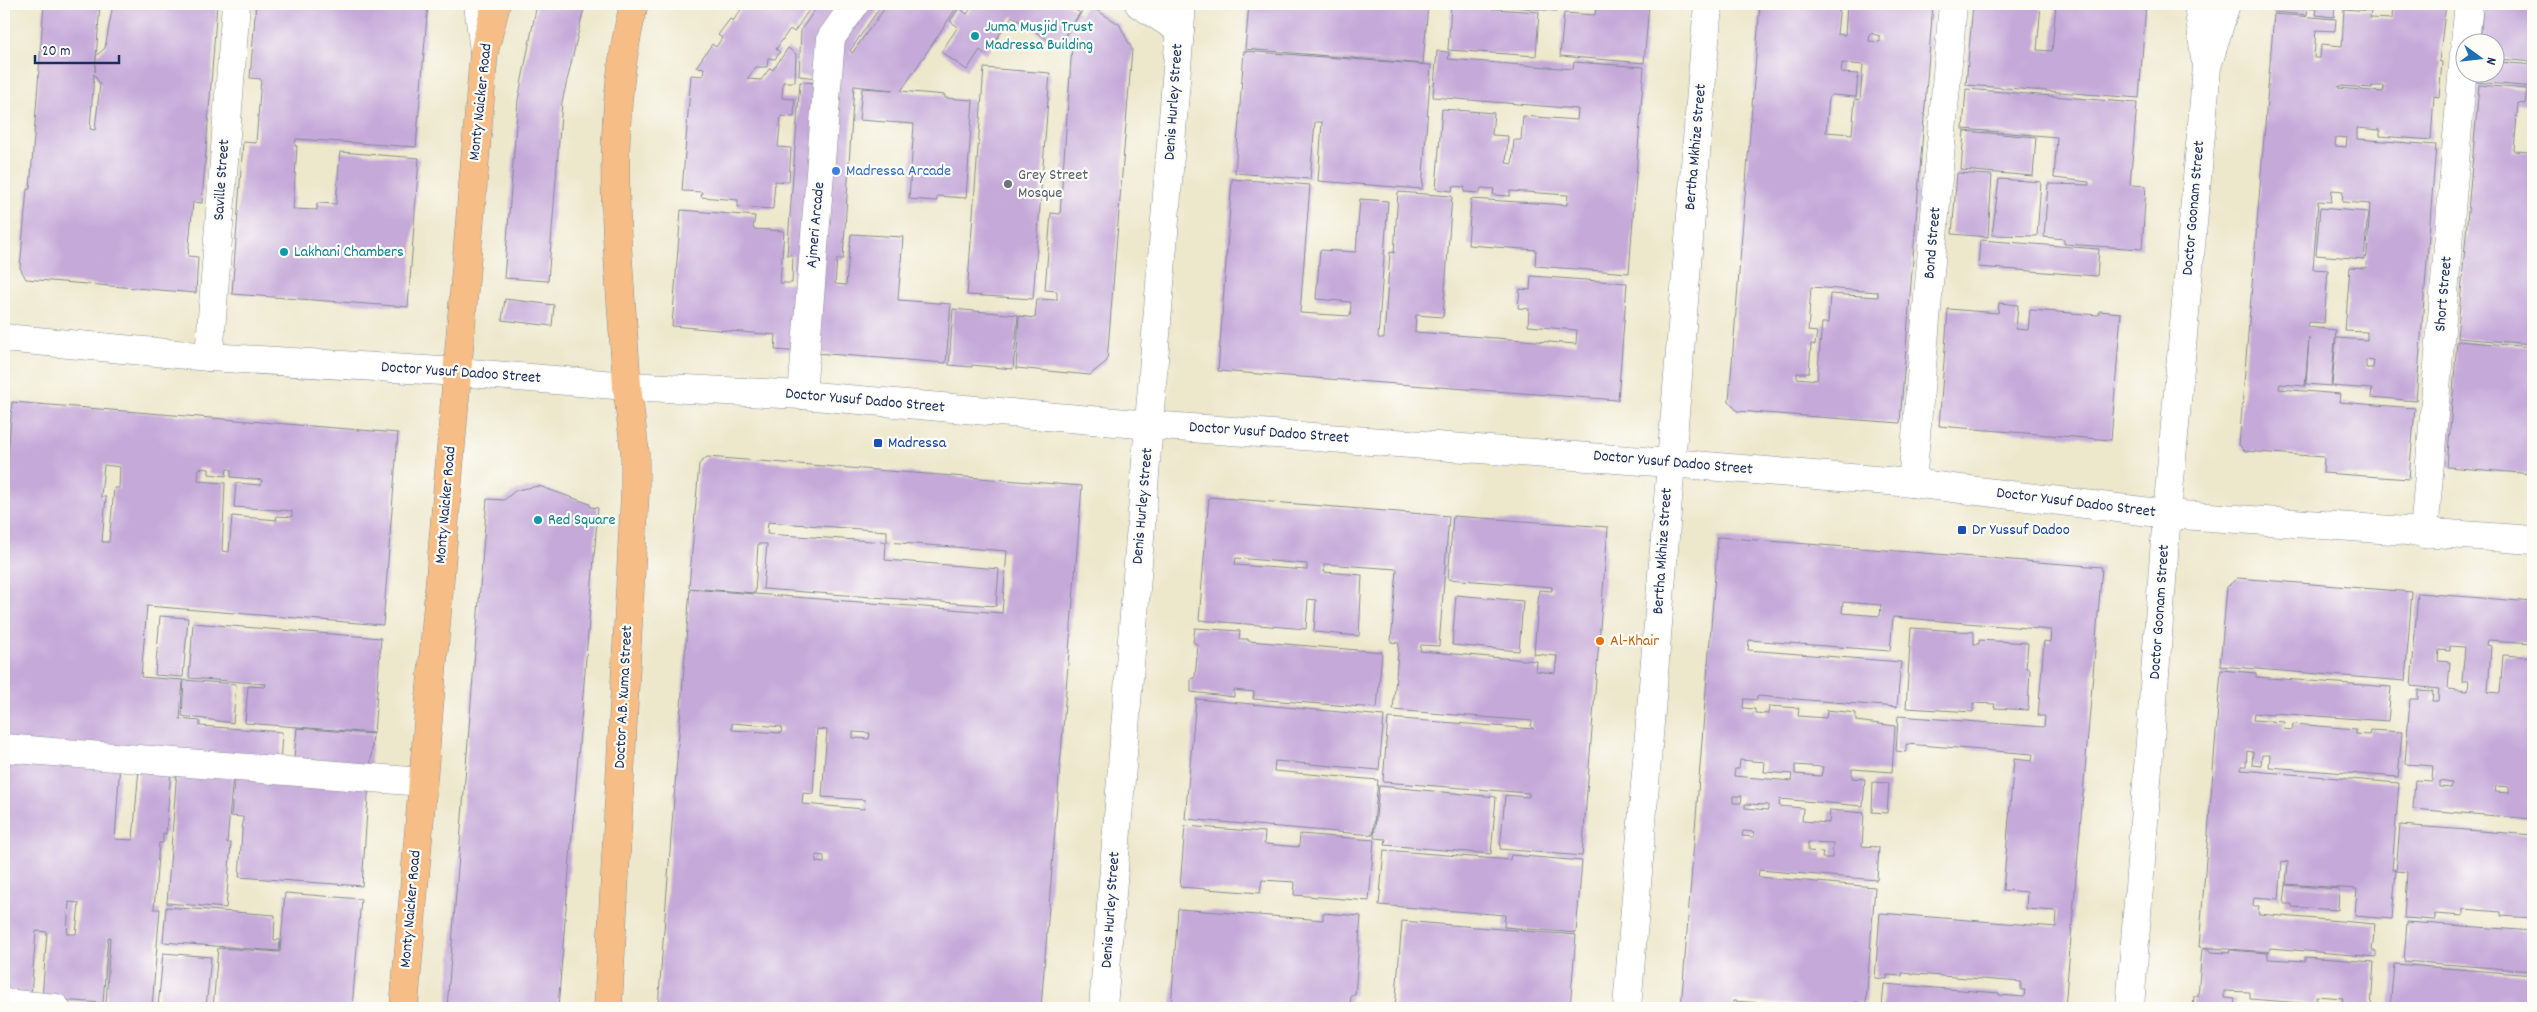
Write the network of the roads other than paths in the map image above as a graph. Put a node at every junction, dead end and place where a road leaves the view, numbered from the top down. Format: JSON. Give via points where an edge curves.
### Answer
{"nodes":[{"id":1,"x":236,"y":4,"type":"edge"},
{"id":2,"x":478,"y":4,"type":"edge"},
{"id":3,"x":496,"y":4,"type":"edge"},
{"id":4,"x":634,"y":4,"type":"edge"},
{"id":5,"x":855,"y":4,"type":"edge"},
{"id":6,"x":1139,"y":4,"type":"edge"},
{"id":7,"x":1708,"y":4,"type":"edge"},
{"id":8,"x":1953,"y":4,"type":"edge"},
{"id":9,"x":2198,"y":4,"type":"edge"},
{"id":10,"x":2226,"y":4,"type":"edge"},
{"id":11,"x":2469,"y":4,"type":"edge"},
{"id":12,"x":1181,"y":17,"type":"edge"},
{"id":13,"x":2467,"y":32,"type":"edge"},
{"id":14,"x":484,"y":52,"type":"junction"},
{"id":15,"x":2207,"y":66,"type":"junction"},
{"id":16,"x":2462,"y":82,"type":"edge"},
{"id":17,"x":4,"y":338,"type":"edge"},
{"id":18,"x":209,"y":357,"type":"junction"},
{"id":19,"x":458,"y":372,"type":"junction"},
{"id":20,"x":627,"y":386,"type":"junction"},
{"id":21,"x":802,"y":395,"type":"junction"},
{"id":22,"x":1150,"y":425,"type":"junction"},
{"id":23,"x":1670,"y":462,"type":"junction"},
{"id":24,"x":1912,"y":483,"type":"junction"},
{"id":25,"x":2167,"y":514,"type":"junction"},
{"id":26,"x":2424,"y":534,"type":"junction"},
{"id":27,"x":2533,"y":540,"type":"edge"},
{"id":28,"x":4,"y":748,"type":"edge"},
{"id":29,"x":422,"y":782,"type":"junction"},
{"id":30,"x":4,"y":1004,"type":"edge"},
{"id":31,"x":56,"y":1008,"type":"edge"},
{"id":32,"x":404,"y":1008,"type":"edge"},
{"id":33,"x":608,"y":1008,"type":"edge"},
{"id":34,"x":1103,"y":1008,"type":"edge"},
{"id":35,"x":1627,"y":1008,"type":"edge"},
{"id":36,"x":2130,"y":1008,"type":"edge"}],
"edges":[{"from":1,"to":18,"type":"street","name":"Saville Street"},
{"from":2,"to":14,"type":"street"},
{"from":3,"to":14,"type":"main road","name":"Monty Naicker Road"},
{"from":4,"to":20,"type":"main road","name":"Doctor A.B. Xuma Street","via":[[624,43],[617,101],[615,169]]},
{"from":5,"to":21,"type":"street","name":"Ajmeri Arcade","via":[[831,38]]},
{"from":6,"to":12,"type":"street"},
{"from":7,"to":23,"type":"street","name":"Bertha Mkhize Street"},
{"from":8,"to":24,"type":"street","name":"Bond Street"},
{"from":9,"to":15,"type":"street"},
{"from":10,"to":15,"type":"street"},
{"from":11,"to":13,"type":"street"},
{"from":12,"to":22,"type":"street","name":"Denis Hurley Street"},
{"from":14,"to":19,"type":"main road","name":"Monty Naicker Road"},
{"from":15,"to":25,"type":"street","name":"Doctor Goonam Street"},
{"from":16,"to":26,"type":"street","name":"Short Street"},
{"from":17,"to":18,"type":"street","name":"Doctor Yusuf Dadoo Street"},
{"from":18,"to":19,"type":"street","name":"Doctor Yusuf Dadoo Street"},
{"from":19,"to":20,"type":"street","name":"Doctor Yusuf Dadoo Street"},
{"from":19,"to":29,"type":"main road","name":"Monty Naicker Road"},
{"from":20,"to":21,"type":"street","name":"Doctor Yusuf Dadoo Street"},
{"from":20,"to":33,"type":"main road","name":"Doctor A.B. Xuma Street","via":[[635,453],[635,492]]},
{"from":21,"to":22,"type":"street","name":"Doctor Yusuf Dadoo Street"},
{"from":22,"to":23,"type":"street","name":"Doctor Yusuf Dadoo Street"},
{"from":22,"to":34,"type":"street","name":"Denis Hurley Street"},
{"from":23,"to":24,"type":"street","name":"Doctor Yusuf Dadoo Street"},
{"from":23,"to":35,"type":"street","name":"Bertha Mkhize Street"},
{"from":24,"to":25,"type":"street","name":"Doctor Yusuf Dadoo Street"},
{"from":25,"to":26,"type":"street","name":"Doctor Yusuf Dadoo Street"},
{"from":25,"to":36,"type":"street","name":"Doctor Goonam Street"},
{"from":26,"to":27,"type":"street","name":"Doctor Yusuf Dadoo Street"},
{"from":28,"to":29,"type":"street"},
{"from":29,"to":32,"type":"main road","name":"Monty Naicker Road"},
{"from":30,"to":31,"type":"street"}]}
